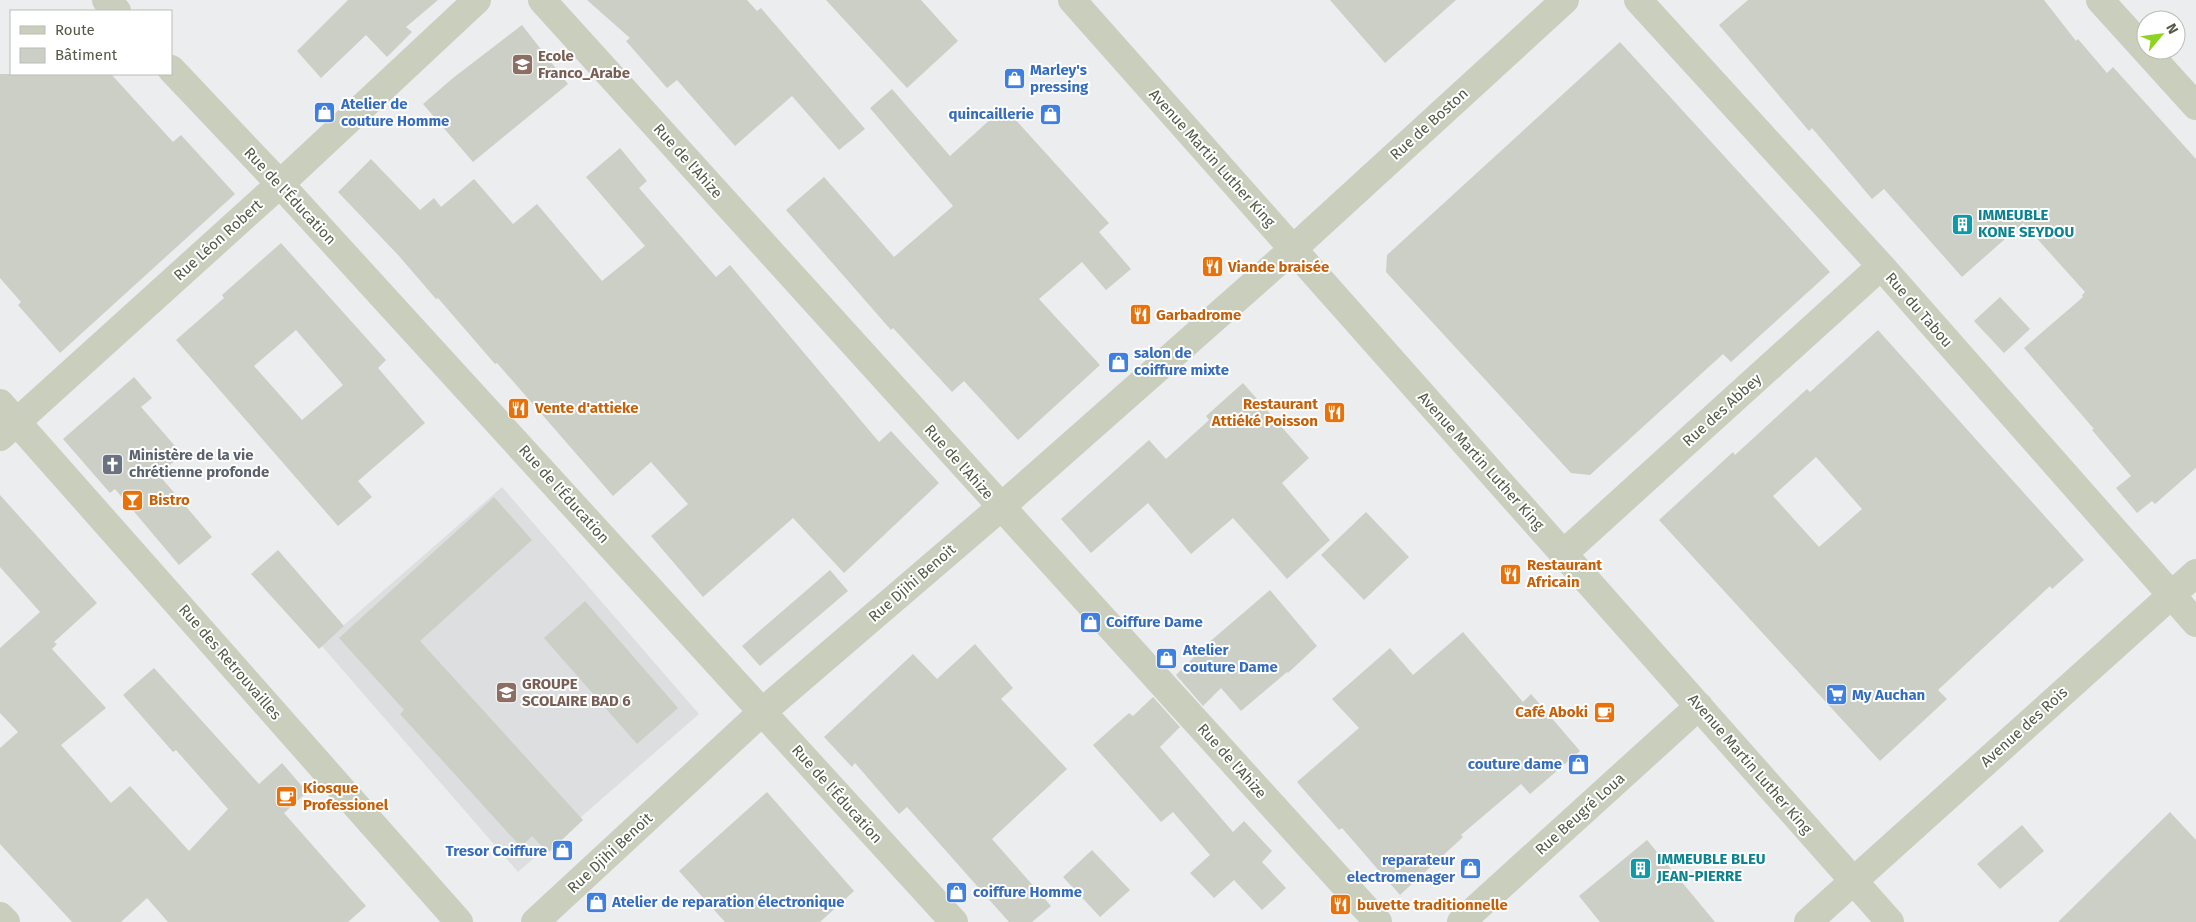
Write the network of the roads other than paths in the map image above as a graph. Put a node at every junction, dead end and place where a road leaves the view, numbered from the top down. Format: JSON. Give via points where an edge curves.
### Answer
{"nodes":[{"id":1,"x":106,"y":0,"type":"edge"},
{"id":2,"x":477,"y":0,"type":"edge"},
{"id":3,"x":542,"y":0,"type":"edge"},
{"id":4,"x":1072,"y":0,"type":"edge"},
{"id":5,"x":1566,"y":0,"type":"edge"},
{"id":6,"x":1638,"y":0,"type":"edge"},
{"id":7,"x":2100,"y":0,"type":"edge"},
{"id":8,"x":116,"y":10,"type":"edge"},
{"id":9,"x":172,"y":70,"type":"edge"},
{"id":10,"x":2196,"y":106,"type":"edge"},
{"id":11,"x":280,"y":184,"type":"junction"},
{"id":12,"x":1293,"y":249,"type":"junction"},
{"id":13,"x":1881,"y":266,"type":"junction"},
{"id":14,"x":6,"y":421,"type":"edge"},
{"id":15,"x":1001,"y":507,"type":"junction"},
{"id":16,"x":1563,"y":554,"type":"junction"},
{"id":17,"x":2196,"y":573,"type":"edge"},
{"id":18,"x":2170,"y":595,"type":"junction"},
{"id":19,"x":2196,"y":623,"type":"edge"},
{"id":20,"x":1699,"y":706,"type":"junction"},
{"id":21,"x":762,"y":712,"type":"junction"},
{"id":22,"x":1853,"y":881,"type":"junction"},
{"id":23,"x":0,"y":916,"type":"edge"},
{"id":24,"x":6,"y":922,"type":"edge"},
{"id":25,"x":459,"y":922,"type":"edge"},
{"id":26,"x":535,"y":922,"type":"edge"},
{"id":27,"x":954,"y":922,"type":"edge"},
{"id":28,"x":1378,"y":922,"type":"edge"},
{"id":29,"x":1461,"y":922,"type":"edge"},
{"id":30,"x":1808,"y":922,"type":"edge"},
{"id":31,"x":1890,"y":922,"type":"edge"}],
"edges":[{"from":1,"to":8,"type":"street"},
{"from":2,"to":11,"type":"street","name":"Rue Léon Robert"},
{"from":3,"to":15,"type":"street","name":"Rue de l'Ahize"},
{"from":4,"to":12,"type":"street","name":"Avenue Martin Luther King"},
{"from":5,"to":12,"type":"street","name":"Rue de Boston"},
{"from":6,"to":13,"type":"street","name":"Rue du Tabou"},
{"from":7,"to":10,"type":"street"},
{"from":9,"to":11,"type":"street","name":"Rue de l'Éducation"},
{"from":11,"to":14,"type":"street","name":"Rue Léon Robert"},
{"from":11,"to":21,"type":"street","name":"Rue de l'Éducation"},
{"from":12,"to":15,"type":"street","name":"Rue Djihi Benoit"},
{"from":12,"to":16,"type":"street","name":"Avenue Martin Luther King"},
{"from":13,"to":16,"type":"street","name":"Rue des Abbey"},
{"from":13,"to":18,"type":"street","name":"Rue du Tabou"},
{"from":14,"to":25,"type":"street","name":"Rue des Retrouvailles"},
{"from":15,"to":21,"type":"street","name":"Rue Djihi Benoit"},
{"from":15,"to":28,"type":"street","name":"Rue de l'Ahize"},
{"from":16,"to":20,"type":"street","name":"Avenue Martin Luther King"},
{"from":17,"to":18,"type":"street","name":"Avenue des Rois"},
{"from":18,"to":19,"type":"street","name":"Rue du Tabou"},
{"from":18,"to":22,"type":"street","name":"Avenue des Rois"},
{"from":20,"to":22,"type":"street","name":"Avenue Martin Luther King"},
{"from":20,"to":29,"type":"street","name":"Rue Beugré Loua"},
{"from":21,"to":26,"type":"street","name":"Rue Djihi Benoit"},
{"from":21,"to":27,"type":"street","name":"Rue de l'Éducation"},
{"from":22,"to":30,"type":"street","name":"Avenue des Rois"},
{"from":22,"to":31,"type":"street","name":"Avenue Martin Luther King"},
{"from":23,"to":24,"type":"street"}]}
